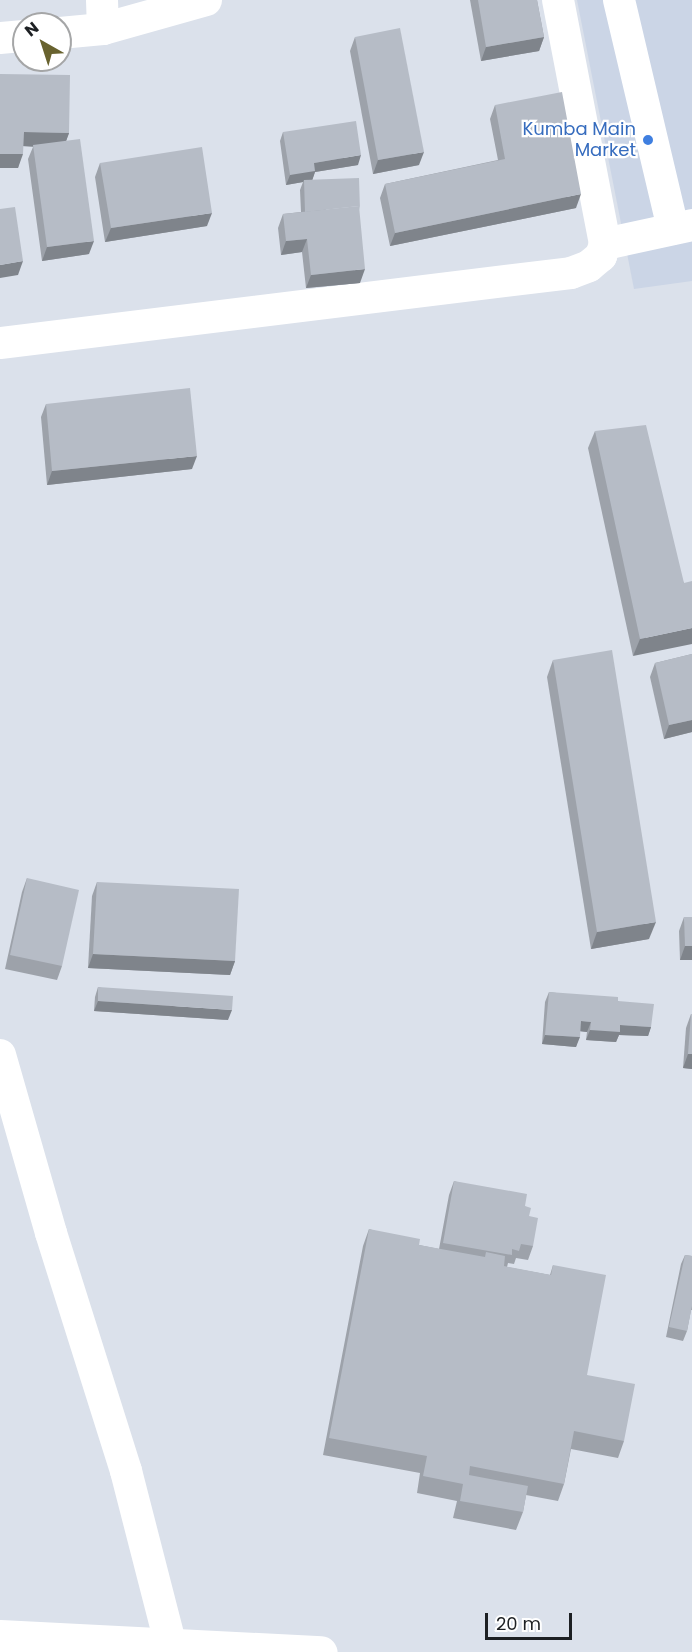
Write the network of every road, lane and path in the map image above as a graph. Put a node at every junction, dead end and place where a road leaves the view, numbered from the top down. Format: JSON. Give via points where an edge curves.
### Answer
{"nodes":[{"id":1,"x":206,"y":0,"type":"edge"},
{"id":2,"x":558,"y":0,"type":"edge"},
{"id":3,"x":619,"y":0,"type":"edge"},
{"id":4,"x":103,"y":15,"type":"edge"},
{"id":5,"x":72,"y":28,"type":"edge"},
{"id":6,"x":682,"y":227,"type":"edge"},
{"id":7,"x":605,"y":244,"type":"junction"},
{"id":8,"x":0,"y":343,"type":"edge"},
{"id":9,"x":0,"y":1055,"type":"edge"},
{"id":10,"x":0,"y":1636,"type":"edge"},
{"id":11,"x":171,"y":1646,"type":"junction"},
{"id":12,"x":125,"y":1648,"type":"edge"},
{"id":13,"x":321,"y":1652,"type":"edge"}],
"edges":[{"from":1,"to":4,"type":"street"},
{"from":2,"to":7,"type":"street"},
{"from":3,"to":6,"type":"street"},
{"from":4,"to":5,"type":"street"},
{"from":6,"to":7,"type":"street"},
{"from":7,"to":8,"type":"street","via":[[601,256],[571,273]]},
{"from":9,"to":11,"type":"street","via":[[126,1471]]},
{"from":10,"to":12,"type":"street"},
{"from":11,"to":12,"type":"street"},
{"from":11,"to":13,"type":"street"}]}
